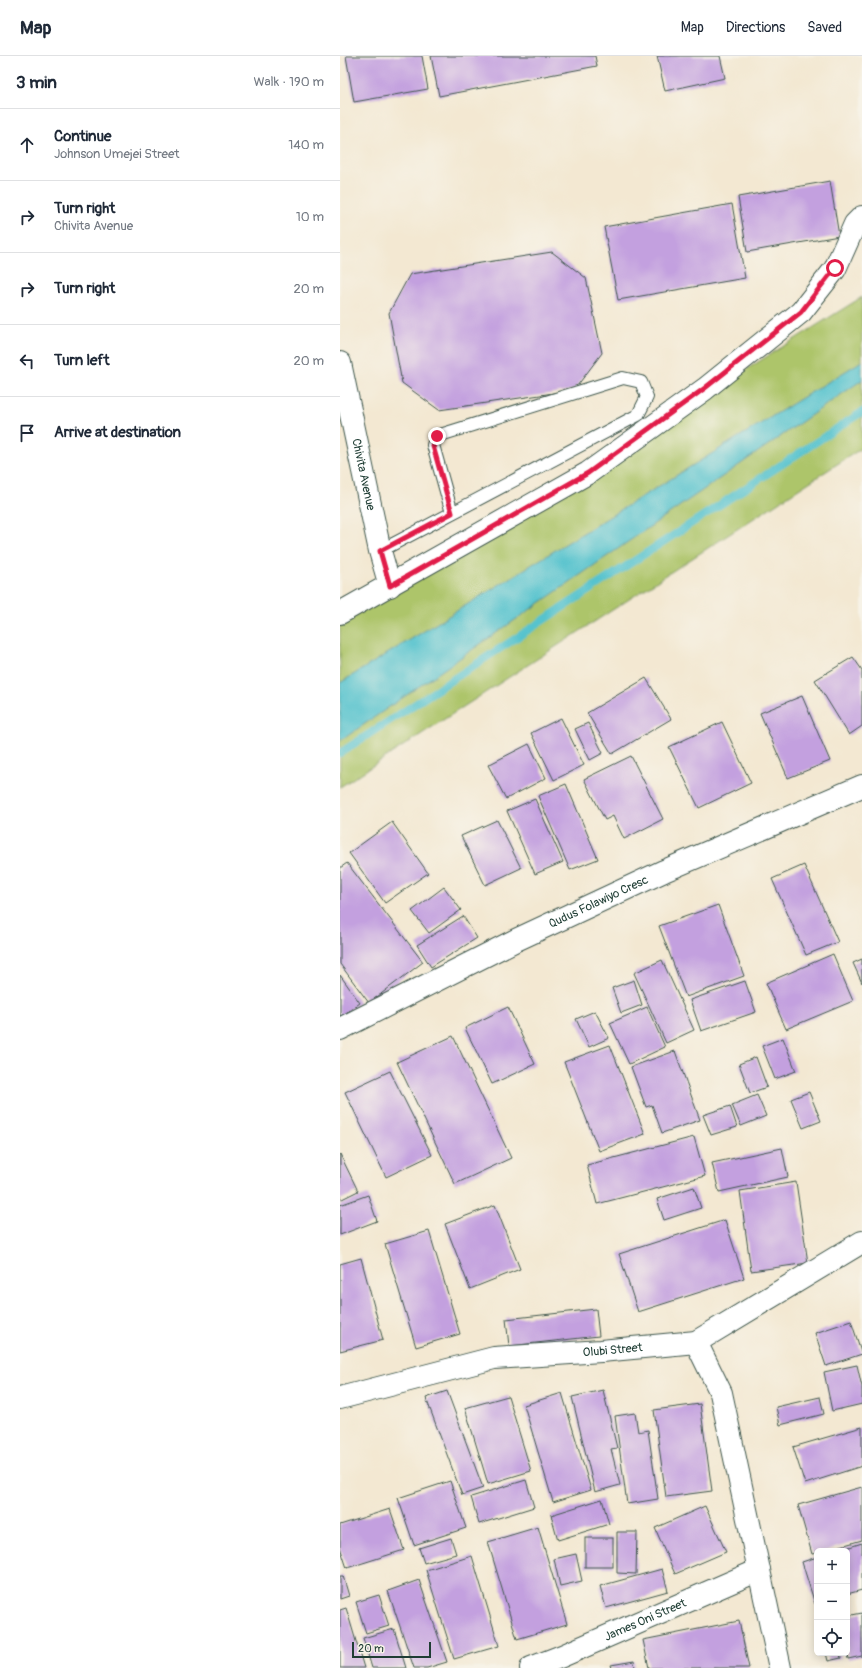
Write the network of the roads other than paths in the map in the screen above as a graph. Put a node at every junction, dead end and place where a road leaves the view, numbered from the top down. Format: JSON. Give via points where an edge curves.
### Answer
{"nodes":[{"id":1,"x":862,"y":217,"type":"edge"},
{"id":2,"x":340,"y":363,"type":"edge"},
{"id":3,"x":452,"y":513,"type":"junction"},
{"id":4,"x":380,"y":551,"type":"junction"},
{"id":5,"x":390,"y":586,"type":"junction"},
{"id":6,"x":340,"y":613,"type":"edge"},
{"id":7,"x":862,"y":786,"type":"edge"},
{"id":8,"x":340,"y":1029,"type":"edge"},
{"id":9,"x":862,"y":1242,"type":"edge"},
{"id":10,"x":696,"y":1342,"type":"junction"},
{"id":11,"x":340,"y":1398,"type":"edge"},
{"id":12,"x":759,"y":1570,"type":"junction"},
{"id":13,"x":531,"y":1668,"type":"edge"},
{"id":14,"x":780,"y":1668,"type":"edge"}],
"edges":[{"from":1,"to":5,"type":"street","via":[[855,224],[835,268],[801,312],[705,388],[588,473]]},
{"from":2,"to":4,"type":"street","name":"Chivita Avenue"},
{"from":3,"to":3,"type":"lane","via":[[638,415],[647,397],[641,382],[623,378],[437,436],[433,446]]},
{"from":3,"to":4,"type":"lane"},
{"from":4,"to":5,"type":"street","name":"Chivita Avenue"},
{"from":5,"to":6,"type":"street"},
{"from":7,"to":8,"type":"street","name":"Qudus Folawiyo Cresc","via":[[664,871],[516,940]]},
{"from":9,"to":10,"type":"street","name":"Olubi Street"},
{"from":10,"to":11,"type":"street","name":"Olubi Street","via":[[494,1358]]},
{"from":10,"to":12,"type":"street","via":[[721,1393]]},
{"from":12,"to":13,"type":"street","name":"James Oni Street"},
{"from":12,"to":14,"type":"street"}]}
